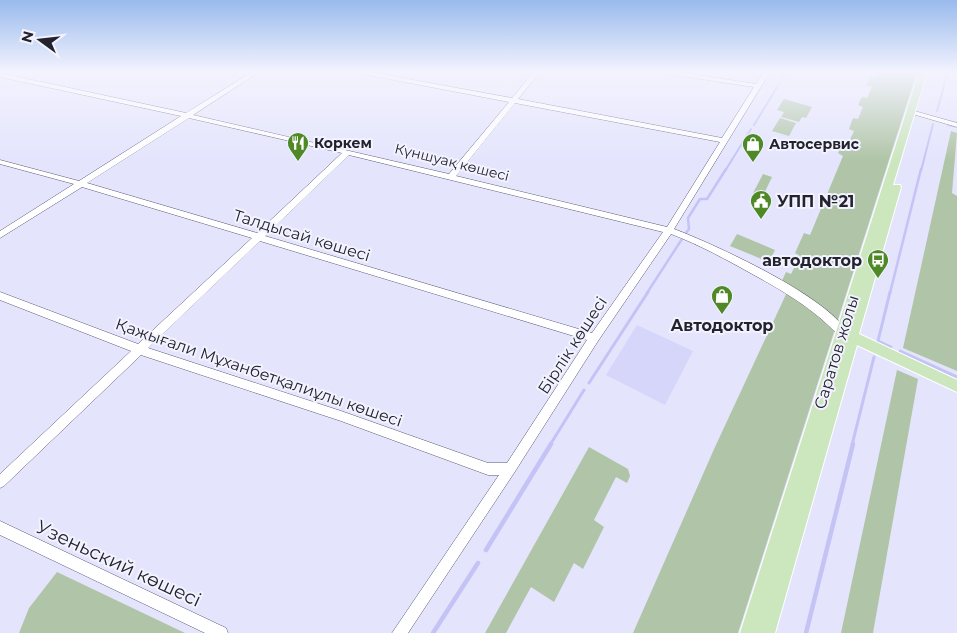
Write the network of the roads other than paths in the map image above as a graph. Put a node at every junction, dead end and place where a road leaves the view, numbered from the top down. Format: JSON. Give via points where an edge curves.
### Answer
{"nodes":[{"id":1,"x":128,"y":102,"type":"edge"},
{"id":2,"x":211,"y":102,"type":"edge"},
{"id":3,"x":513,"y":102,"type":"edge"},
{"id":4,"x":522,"y":102,"type":"edge"},
{"id":5,"x":749,"y":102,"type":"edge"},
{"id":6,"x":917,"y":102,"type":"edge"},
{"id":7,"x":918,"y":102,"type":"edge"},
{"id":8,"x":914,"y":113,"type":"junction"},
{"id":9,"x":190,"y":115,"type":"junction"},
{"id":10,"x":957,"y":125,"type":"edge"},
{"id":11,"x":725,"y":141,"type":"junction"},
{"id":12,"x":348,"y":152,"type":"junction"},
{"id":13,"x":0,"y":162,"type":"edge"},
{"id":14,"x":451,"y":176,"type":"junction"},
{"id":15,"x":82,"y":184,"type":"junction"},
{"id":16,"x":669,"y":230,"type":"junction"},
{"id":17,"x":0,"y":235,"type":"edge"},
{"id":18,"x":258,"y":237,"type":"junction"},
{"id":19,"x":0,"y":296,"type":"edge"},
{"id":20,"x":847,"y":334,"type":"junction"},
{"id":21,"x":594,"y":338,"type":"junction"},
{"id":22,"x":140,"y":349,"type":"junction"},
{"id":23,"x":957,"y":386,"type":"edge"},
{"id":24,"x":510,"y":469,"type":"junction"},
{"id":25,"x":0,"y":482,"type":"edge"},
{"id":26,"x":0,"y":528,"type":"edge"},
{"id":27,"x":221,"y":633,"type":"edge"},
{"id":28,"x":399,"y":633,"type":"edge"},
{"id":29,"x":749,"y":633,"type":"edge"},
{"id":30,"x":766,"y":633,"type":"edge"}],
"edges":[{"from":1,"to":9,"type":"street","name":"Күншуақ көшесі"},
{"from":2,"to":9,"type":"street"},
{"from":3,"to":14,"type":"street"},
{"from":4,"to":11,"type":"street"},
{"from":5,"to":11,"type":"street","name":"Бірлік көшесі"},
{"from":6,"to":8,"type":"main road","name":"Саратов жолы"},
{"from":7,"to":8,"type":"main road","name":"Саратов жолы"},
{"from":8,"to":10,"type":"street"},
{"from":8,"to":20,"type":"main road","name":"Саратов жолы"},
{"from":9,"to":12,"type":"street","name":"Күншуақ көшесі"},
{"from":9,"to":15,"type":"street"},
{"from":11,"to":16,"type":"street","name":"Бірлік көшесі"},
{"from":12,"to":14,"type":"street","name":"Күншуақ көшесі"},
{"from":12,"to":18,"type":"street"},
{"from":13,"to":15,"type":"street","name":"Талдысай көшесі"},
{"from":14,"to":16,"type":"street","name":"Күншуақ көшесі"},
{"from":15,"to":17,"type":"street"},
{"from":15,"to":18,"type":"street","name":"Талдысай көшесі"},
{"from":16,"to":20,"type":"street","name":"Күншуақ көшесі","via":[[718,251],[788,289]]},
{"from":16,"to":21,"type":"street","name":"Бірлік көшесі"},
{"from":18,"to":21,"type":"street","name":"Талдысай көшесі"},
{"from":18,"to":22,"type":"street"},
{"from":19,"to":22,"type":"street","name":"Қажығали Мұханбетқалиұлы көшесі"},
{"from":20,"to":23,"type":"main road"},
{"from":20,"to":29,"type":"main road","name":"Саратов жолы"},
{"from":20,"to":30,"type":"main road","name":"Саратов жолы"},
{"from":21,"to":24,"type":"street","name":"Бірлік көшесі"},
{"from":22,"to":24,"type":"street","name":"Қажығали Мұханбетқалиұлы көшесі","via":[[488,469]]},
{"from":22,"to":25,"type":"street"},
{"from":24,"to":28,"type":"street","name":"Бірлік көшесі"},
{"from":26,"to":27,"type":"street","name":"Узеньский көшесі"}]}
